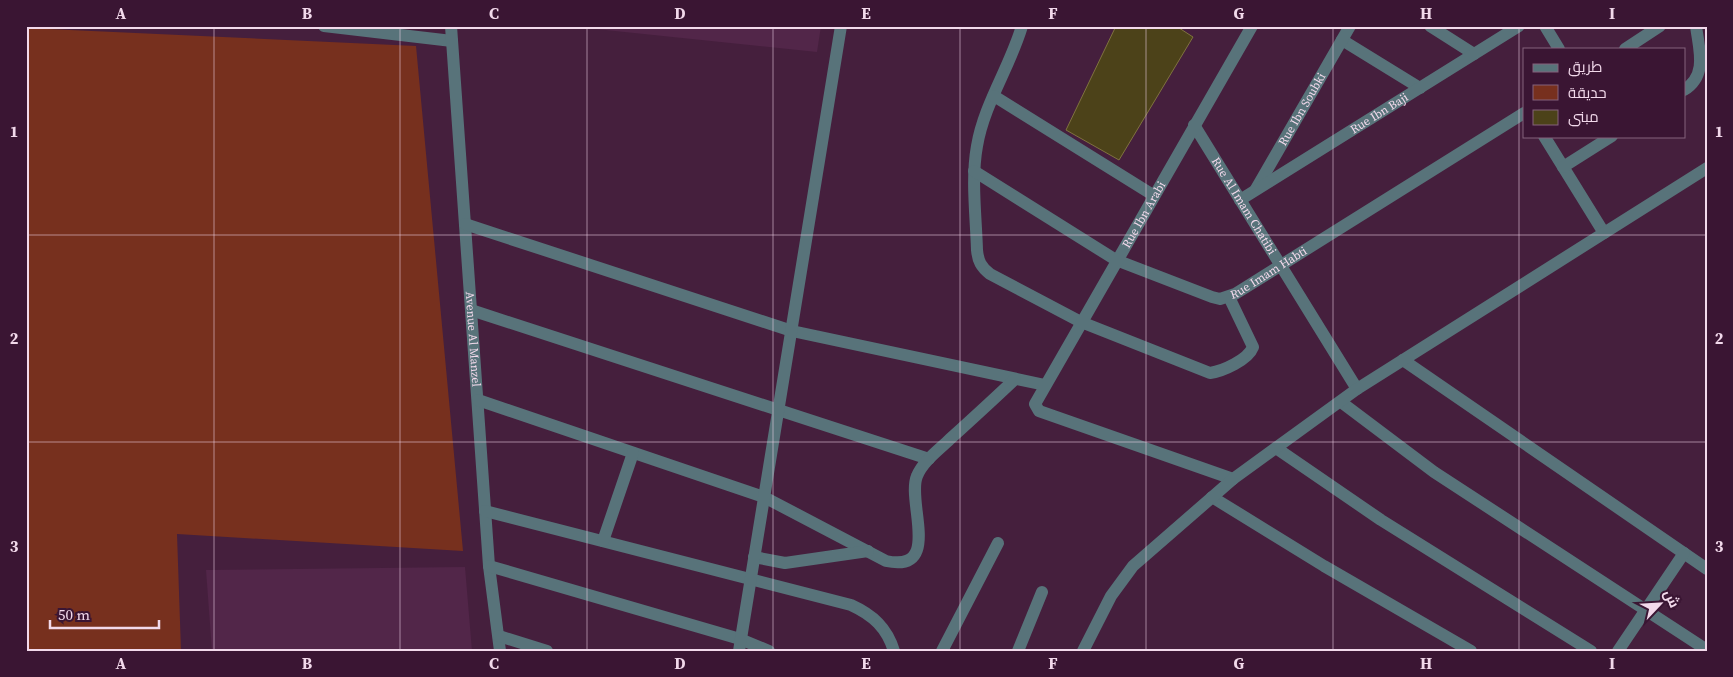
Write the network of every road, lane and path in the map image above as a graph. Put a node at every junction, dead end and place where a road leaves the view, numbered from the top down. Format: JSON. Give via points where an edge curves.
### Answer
{"nodes":[{"id":1,"x":324,"y":26,"type":"edge"},
{"id":2,"x":451,"y":26,"type":"edge"},
{"id":3,"x":841,"y":26,"type":"edge"},
{"id":4,"x":1022,"y":26,"type":"edge"},
{"id":5,"x":1252,"y":26,"type":"edge"},
{"id":6,"x":1350,"y":26,"type":"edge"},
{"id":7,"x":1430,"y":26,"type":"edge"},
{"id":8,"x":1519,"y":26,"type":"edge"},
{"id":9,"x":1545,"y":26,"type":"edge"},
{"id":10,"x":1660,"y":26,"type":"edge"},
{"id":11,"x":1696,"y":26,"type":"edge"},
{"id":12,"x":1701,"y":26,"type":"edge"},
{"id":13,"x":1707,"y":28,"type":"edge"},
{"id":14,"x":1342,"y":40,"type":"junction"},
{"id":15,"x":452,"y":41,"type":"junction"},
{"id":16,"x":1558,"y":48,"type":"edge"},
{"id":17,"x":1627,"y":48,"type":"edge"},
{"id":18,"x":1474,"y":54,"type":"junction"},
{"id":19,"x":1420,"y":88,"type":"junction"},
{"id":20,"x":1686,"y":88,"type":"edge"},
{"id":21,"x":994,"y":96,"type":"junction"},
{"id":22,"x":1523,"y":114,"type":"edge"},
{"id":23,"x":1194,"y":125,"type":"junction"},
{"id":24,"x":1545,"y":138,"type":"edge"},
{"id":25,"x":1609,"y":138,"type":"edge"},
{"id":26,"x":1563,"y":168,"type":"junction"},
{"id":27,"x":1707,"y":168,"type":"edge"},
{"id":28,"x":974,"y":171,"type":"junction"},
{"id":29,"x":1254,"y":191,"type":"junction"},
{"id":30,"x":1153,"y":195,"type":"junction"},
{"id":31,"x":1240,"y":200,"type":"junction"},
{"id":32,"x":465,"y":224,"type":"junction"},
{"id":33,"x":1604,"y":233,"type":"junction"},
{"id":34,"x":1116,"y":260,"type":"junction"},
{"id":35,"x":1280,"y":266,"type":"junction"},
{"id":36,"x":1229,"y":297,"type":"junction"},
{"id":37,"x":471,"y":310,"type":"junction"},
{"id":38,"x":1081,"y":322,"type":"junction"},
{"id":39,"x":792,"y":331,"type":"junction"},
{"id":40,"x":1404,"y":360,"type":"junction"},
{"id":41,"x":1015,"y":379,"type":"junction"},
{"id":42,"x":1045,"y":385,"type":"junction"},
{"id":43,"x":1358,"y":389,"type":"junction"},
{"id":44,"x":478,"y":400,"type":"junction"},
{"id":45,"x":1341,"y":402,"type":"junction"},
{"id":46,"x":779,"y":410,"type":"junction"},
{"id":47,"x":1276,"y":448,"type":"junction"},
{"id":48,"x":634,"y":452,"type":"junction"},
{"id":49,"x":929,"y":459,"type":"junction"},
{"id":50,"x":1233,"y":480,"type":"junction"},
{"id":51,"x":764,"y":497,"type":"junction"},
{"id":52,"x":1212,"y":497,"type":"junction"},
{"id":53,"x":485,"y":511,"type":"junction"},
{"id":54,"x":603,"y":542,"type":"junction"},
{"id":55,"x":998,"y":543,"type":"dead end"},
{"id":56,"x":868,"y":551,"type":"junction"},
{"id":57,"x":1684,"y":553,"type":"junction"},
{"id":58,"x":754,"y":557,"type":"junction"},
{"id":59,"x":489,"y":566,"type":"junction"},
{"id":60,"x":1707,"y":569,"type":"edge"},
{"id":61,"x":750,"y":580,"type":"junction"},
{"id":62,"x":1042,"y":592,"type":"dead end"},
{"id":63,"x":1646,"y":609,"type":"junction"},
{"id":64,"x":499,"y":636,"type":"junction"},
{"id":65,"x":739,"y":645,"type":"edge"},
{"id":66,"x":1707,"y":650,"type":"edge"},
{"id":67,"x":500,"y":651,"type":"edge"},
{"id":68,"x":547,"y":651,"type":"edge"},
{"id":69,"x":769,"y":651,"type":"edge"},
{"id":70,"x":894,"y":651,"type":"edge"},
{"id":71,"x":942,"y":651,"type":"edge"},
{"id":72,"x":1018,"y":651,"type":"edge"},
{"id":73,"x":1083,"y":651,"type":"edge"},
{"id":74,"x":1471,"y":651,"type":"edge"},
{"id":75,"x":1591,"y":651,"type":"edge"},
{"id":76,"x":1618,"y":651,"type":"edge"}],
"edges":[{"from":1,"to":15,"type":"street"},
{"from":2,"to":15,"type":"street","name":"Avenue Al Manzel"},
{"from":3,"to":39,"type":"street"},
{"from":4,"to":21,"type":"street"},
{"from":5,"to":23,"type":"street","name":"Rue Ibn Arabi"},
{"from":6,"to":14,"type":"street","name":"Rue Ibn Soubki"},
{"from":7,"to":18,"type":"street"},
{"from":8,"to":18,"type":"street","name":"Rue Ibn Baji"},
{"from":9,"to":16,"type":"street"},
{"from":10,"to":17,"type":"street"},
{"from":11,"to":20,"type":"street","via":[[1700,72],[1697,80]]},
{"from":12,"to":13,"type":"street"},
{"from":14,"to":19,"type":"street"},
{"from":14,"to":29,"type":"street","name":"Rue Ibn Soubki"},
{"from":15,"to":32,"type":"street","name":"Avenue Al Manzel"},
{"from":18,"to":19,"type":"street","name":"Rue Ibn Baji"},
{"from":19,"to":29,"type":"street","name":"Rue Ibn Baji"},
{"from":21,"to":28,"type":"street","via":[[977,145]]},
{"from":21,"to":30,"type":"street"},
{"from":22,"to":35,"type":"street","name":"Rue Imam Habti"},
{"from":23,"to":30,"type":"street","name":"Rue Ibn Arabi"},
{"from":23,"to":31,"type":"street","name":"Rue Al Imam Chatibi"},
{"from":24,"to":26,"type":"street"},
{"from":25,"to":26,"type":"street"},
{"from":26,"to":33,"type":"street"},
{"from":27,"to":33,"type":"street"},
{"from":28,"to":34,"type":"street","name":"Rue Imam Habti"},
{"from":28,"to":38,"type":"street","via":[[977,250],[982,268]]},
{"from":29,"to":31,"type":"street","name":"Rue Ibn Baji"},
{"from":30,"to":34,"type":"street","name":"Rue Ibn Arabi"},
{"from":31,"to":35,"type":"street","name":"Rue Al Imam Chatibi"},
{"from":32,"to":37,"type":"street","name":"Avenue Al Manzel"},
{"from":32,"to":39,"type":"street"},
{"from":33,"to":40,"type":"street"},
{"from":34,"to":36,"type":"street","name":"Rue Imam Habti","via":[[1212,297]]},
{"from":34,"to":38,"type":"street","name":"Rue Ibn Arabi"},
{"from":35,"to":36,"type":"street","name":"Rue Imam Habti"},
{"from":35,"to":43,"type":"street","name":"Rue Al Imam Chatibi"},
{"from":36,"to":38,"type":"street","via":[[1253,347],[1247,356],[1218,372],[1202,371]]},
{"from":37,"to":44,"type":"street","name":"Avenue Al Manzel"},
{"from":37,"to":46,"type":"street"},
{"from":38,"to":42,"type":"street","name":"Rue Ibn Arabi"},
{"from":39,"to":41,"type":"street"},
{"from":39,"to":46,"type":"street"},
{"from":40,"to":43,"type":"street"},
{"from":40,"to":57,"type":"street"},
{"from":41,"to":42,"type":"street"},
{"from":41,"to":49,"type":"street"},
{"from":42,"to":50,"type":"street","name":"Rue Ibn Arabi","via":[[1035,404],[1039,411]]},
{"from":43,"to":45,"type":"street"},
{"from":44,"to":48,"type":"street"},
{"from":44,"to":53,"type":"street","name":"Avenue Al Manzel"},
{"from":45,"to":47,"type":"street"},
{"from":45,"to":63,"type":"street","via":[[1434,472]]},
{"from":46,"to":49,"type":"street"},
{"from":46,"to":51,"type":"street"},
{"from":47,"to":50,"type":"street"},
{"from":47,"to":75,"type":"street","via":[[1381,520]]},
{"from":48,"to":51,"type":"street"},
{"from":48,"to":54,"type":"street"},
{"from":49,"to":56,"type":"street","via":[[922,467],[914,488],[920,540],[917,552],[909,560],[898,563],[886,561]]},
{"from":50,"to":52,"type":"street"},
{"from":51,"to":56,"type":"street"},
{"from":51,"to":58,"type":"street"},
{"from":52,"to":73,"type":"street","via":[[1147,553],[1121,581],[1110,596]]},
{"from":52,"to":74,"type":"street"},
{"from":53,"to":54,"type":"street"},
{"from":53,"to":59,"type":"street","name":"Avenue Al Manzel"},
{"from":54,"to":61,"type":"street"},
{"from":55,"to":71,"type":"street"},
{"from":56,"to":58,"type":"street","via":[[785,563]]},
{"from":57,"to":60,"type":"street"},
{"from":57,"to":63,"type":"street"},
{"from":58,"to":61,"type":"street"},
{"from":59,"to":64,"type":"street","name":"Avenue Al Manzel"},
{"from":59,"to":65,"type":"street"},
{"from":61,"to":65,"type":"street"},
{"from":61,"to":70,"type":"street","via":[[863,610],[882,627]]},
{"from":62,"to":72,"type":"street"},
{"from":63,"to":66,"type":"street"},
{"from":63,"to":76,"type":"street"},
{"from":64,"to":67,"type":"street","name":"Avenue Al Manzel"},
{"from":64,"to":68,"type":"street"},
{"from":65,"to":69,"type":"street"}]}
